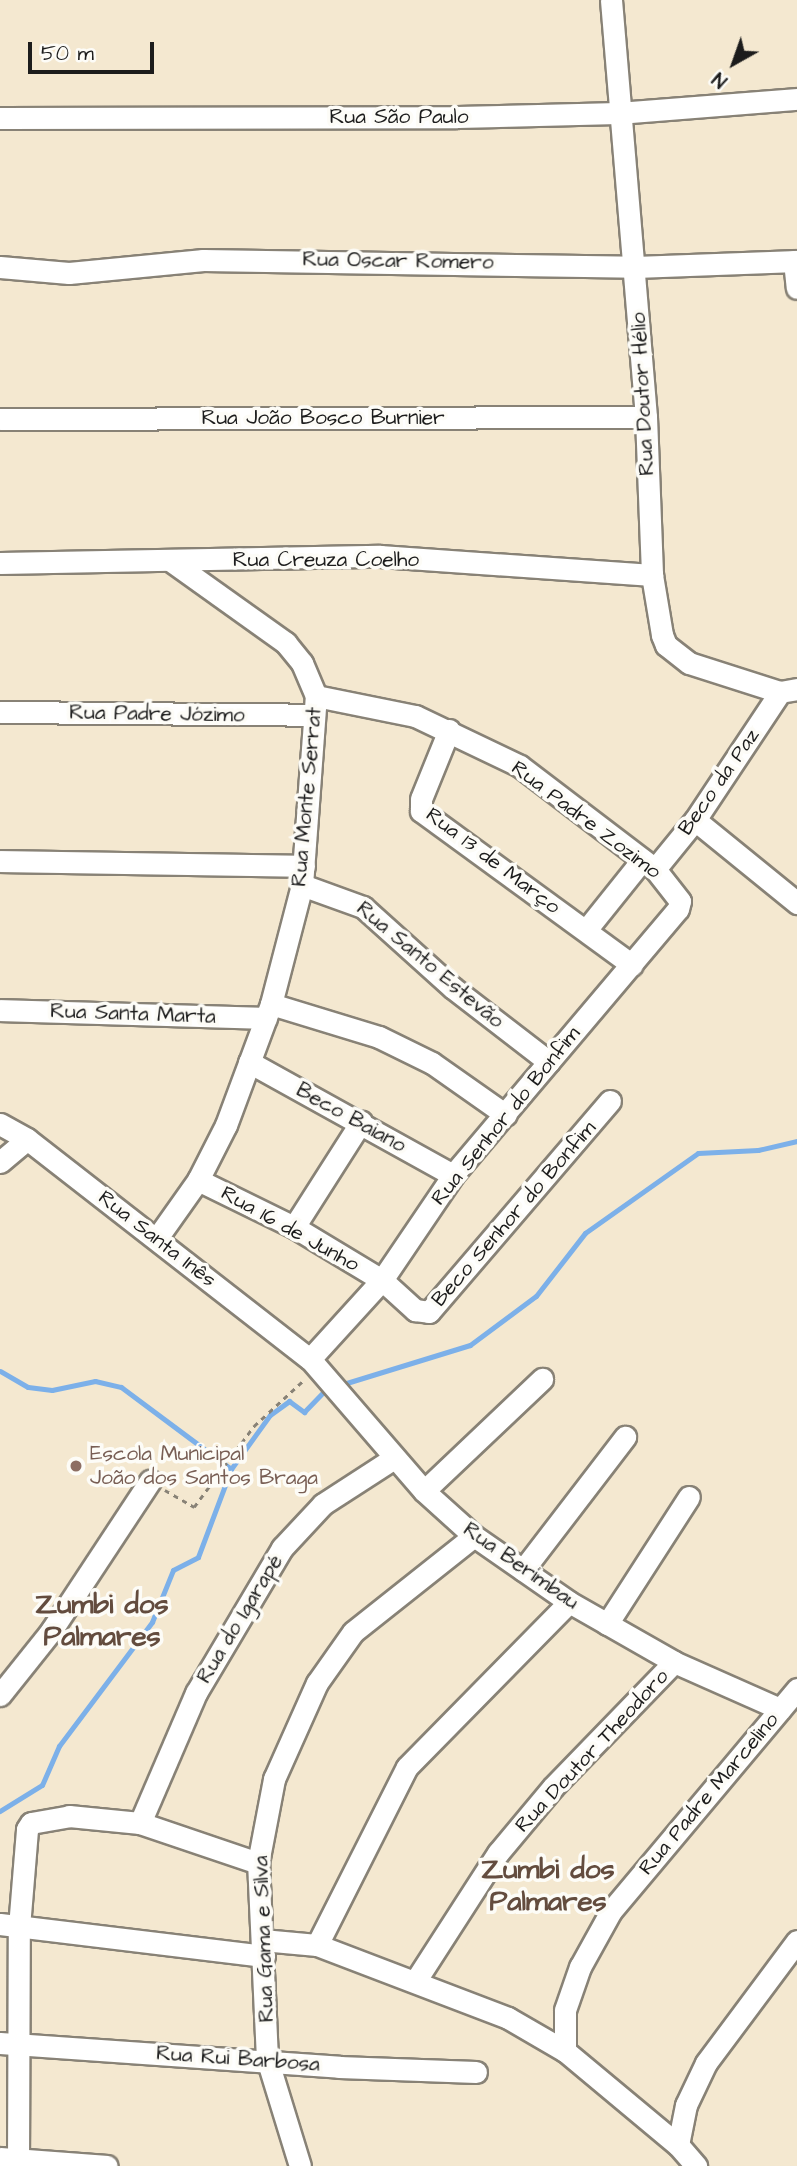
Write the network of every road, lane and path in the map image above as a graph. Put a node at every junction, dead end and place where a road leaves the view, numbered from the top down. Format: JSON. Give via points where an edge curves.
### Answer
{"nodes":[{"id":1,"x":611,"y":0,"type":"edge"},
{"id":2,"x":797,"y":99,"type":"edge"},
{"id":3,"x":618,"y":113,"type":"junction"},
{"id":4,"x":0,"y":118,"type":"edge"},
{"id":5,"x":796,"y":261,"type":"edge"},
{"id":6,"x":0,"y":267,"type":"edge"},
{"id":7,"x":635,"y":267,"type":"junction"},
{"id":8,"x":797,"y":288,"type":"edge"},
{"id":9,"x":646,"y":417,"type":"junction"},
{"id":10,"x":0,"y":419,"type":"edge"},
{"id":11,"x":171,"y":561,"type":"junction"},
{"id":12,"x":0,"y":563,"type":"edge"},
{"id":13,"x":652,"y":575,"type":"junction"},
{"id":14,"x":788,"y":691,"type":"edge"},
{"id":15,"x":315,"y":706,"type":"junction"},
{"id":16,"x":0,"y":712,"type":"edge"},
{"id":17,"x":449,"y":730,"type":"junction"},
{"id":18,"x":695,"y":820,"type":"junction"},
{"id":19,"x":0,"y":861,"type":"edge"},
{"id":20,"x":648,"y":864,"type":"junction"},
{"id":21,"x":303,"y":876,"type":"junction"},
{"id":22,"x":797,"y":903,"type":"edge"},
{"id":23,"x":678,"y":909,"type":"joint"},
{"id":24,"x":586,"y":930,"type":"junction"},
{"id":25,"x":632,"y":965,"type":"junction"},
{"id":26,"x":0,"y":1010,"type":"edge"},
{"id":27,"x":268,"y":1011,"type":"junction"},
{"id":28,"x":249,"y":1062,"type":"junction"},
{"id":29,"x":549,"y":1062,"type":"junction"},
{"id":30,"x":610,"y":1101,"type":"dead end"},
{"id":31,"x":506,"y":1115,"type":"junction"},
{"id":32,"x":361,"y":1122,"type":"junction"},
{"id":33,"x":0,"y":1124,"type":"edge"},
{"id":34,"x":27,"y":1139,"type":"junction"},
{"id":35,"x":0,"y":1162,"type":"edge"},
{"id":36,"x":453,"y":1175,"type":"junction"},
{"id":37,"x":198,"y":1180,"type":"junction"},
{"id":38,"x":294,"y":1227,"type":"junction"},
{"id":39,"x":157,"y":1238,"type":"junction"},
{"id":40,"x":382,"y":1280,"type":"junction"},
{"id":41,"x":314,"y":1364,"type":"junction"},
{"id":42,"x":542,"y":1379,"type":"dead end"},
{"id":43,"x":625,"y":1437,"type":"dead end"},
{"id":44,"x":394,"y":1458,"type":"junction"},
{"id":45,"x":150,"y":1481,"type":"joint"},
{"id":46,"x":424,"y":1491,"type":"junction"},
{"id":47,"x":689,"y":1497,"type":"dead end"},
{"id":48,"x":474,"y":1536,"type":"junction"},
{"id":49,"x":523,"y":1570,"type":"junction"},
{"id":50,"x":569,"y":1602,"type":"junction"},
{"id":51,"x":607,"y":1623,"type":"junction"},
{"id":52,"x":674,"y":1662,"type":"junction"},
{"id":53,"x":797,"y":1689,"type":"edge"},
{"id":54,"x":0,"y":1695,"type":"edge"},
{"id":55,"x":780,"y":1709,"type":"junction"},
{"id":56,"x":140,"y":1823,"type":"junction"},
{"id":57,"x":258,"y":1863,"type":"junction"},
{"id":58,"x":10,"y":1925,"type":"edge"},
{"id":59,"x":317,"y":1945,"type":"junction"},
{"id":60,"x":263,"y":1948,"type":"junction"},
{"id":61,"x":794,"y":1949,"type":"edge"},
{"id":62,"x":416,"y":1980,"type":"junction"},
{"id":63,"x":8,"y":2044,"type":"edge"},
{"id":64,"x":565,"y":2052,"type":"junction"},
{"id":65,"x":267,"y":2059,"type":"junction"},
{"id":66,"x":476,"y":2072,"type":"dead end"},
{"id":67,"x":678,"y":2145,"type":"junction"},
{"id":68,"x":12,"y":2162,"type":"edge"},
{"id":69,"x":107,"y":2166,"type":"edge"},
{"id":70,"x":300,"y":2166,"type":"edge"},
{"id":71,"x":696,"y":2166,"type":"edge"}],
"edges":[{"from":1,"to":3,"type":"street","name":"Rua Doutor Hélio"},
{"from":2,"to":3,"type":"street","name":"Rua São Paulo"},
{"from":3,"to":4,"type":"street","name":"Rua São Paulo"},
{"from":3,"to":7,"type":"street","name":"Rua Doutor Hélio"},
{"from":5,"to":7,"type":"street","name":"Rua Oscar Romero"},
{"from":5,"to":8,"type":"street"},
{"from":6,"to":7,"type":"street","name":"Rua Oscar Romero","via":[[69,273],[203,260],[337,259]]},
{"from":7,"to":9,"type":"street","name":"Rua Doutor Hélio"},
{"from":9,"to":10,"type":"street","name":"Rua João Bosco Burnier"},
{"from":9,"to":13,"type":"street","name":"Rua Doutor Hélio"},
{"from":11,"to":12,"type":"street","name":"Rua Creuza Coelho"},
{"from":11,"to":13,"type":"street","name":"Rua Creuza Coelho","via":[[380,556]]},
{"from":11,"to":15,"type":"street","name":"Rua Monte Serrat","via":[[286,643],[306,670]]},
{"from":13,"to":14,"type":"street","name":"Rua Doutor Hélio","via":[[662,635],[676,655]]},
{"from":14,"to":18,"type":"street","name":"Beco da Paz"},
{"from":15,"to":16,"type":"street","name":"Rua Padre Józimo"},
{"from":15,"to":17,"type":"street","name":"Rua Padre Zozimo","via":[[383,706]]},
{"from":15,"to":21,"type":"street","name":"Rua Monte Serrat"},
{"from":17,"to":20,"type":"street","name":"Rua Padre Zozimo","via":[[529,772]]},
{"from":17,"to":24,"type":"street","name":"Rua 13 de Março","via":[[421,799],[421,811]]},
{"from":18,"to":20,"type":"street","name":"Beco da Paz"},
{"from":18,"to":22,"type":"street"},
{"from":19,"to":21,"type":"street","name":"Rua Santo Estevão"},
{"from":20,"to":23,"type":"street","name":"Rua Padre Zozimo","via":[[678,894]]},
{"from":20,"to":24,"type":"street","name":"Beco da Paz"},
{"from":21,"to":27,"type":"street","name":"Rua Monte Serrat"},
{"from":21,"to":29,"type":"street","name":"Rua Santo Estevão","via":[[363,906],[453,988]]},
{"from":23,"to":25,"type":"street","name":"Rua Senhor do Bonfim"},
{"from":24,"to":25,"type":"street","name":"Rua 13 de Março"},
{"from":25,"to":29,"type":"street","name":"Rua Senhor do Bonfim"},
{"from":26,"to":27,"type":"street","name":"Rua Santa Marta"},
{"from":27,"to":28,"type":"street","name":"Rua Monte Serrat"},
{"from":27,"to":31,"type":"street","name":"Rua Santa Marta","via":[[379,1037],[432,1063]]},
{"from":28,"to":32,"type":"street","name":"Beco Baiano"},
{"from":28,"to":37,"type":"street","name":"Rua Monte Serrat","via":[[226,1125]]},
{"from":29,"to":31,"type":"street","name":"Rua Senhor do Bonfim"},
{"from":30,"to":40,"type":"street","name":"Beco Senhor do Bonfim","via":[[435,1310],[415,1310]]},
{"from":31,"to":36,"type":"street","name":"Rua Senhor do Bonfim"},
{"from":32,"to":36,"type":"street","name":"Beco Baiano"},
{"from":32,"to":38,"type":"street"},
{"from":33,"to":34,"type":"street","name":"Rua Santa Inês"},
{"from":34,"to":35,"type":"street"},
{"from":34,"to":39,"type":"street","name":"Rua Santa Inês"},
{"from":36,"to":40,"type":"street","name":"Rua Senhor do Bonfim"},
{"from":37,"to":38,"type":"street","name":"Rua 16 de Junho"},
{"from":37,"to":39,"type":"street","name":"Rua Monte Serrat"},
{"from":38,"to":40,"type":"street","name":"Rua 16 de Junho"},
{"from":39,"to":41,"type":"street","name":"Rua Santa Inês"},
{"from":40,"to":41,"type":"street","name":"Rua Senhor do Bonfim"},
{"from":41,"to":44,"type":"street","name":"Rua Berimbau"},
{"from":41,"to":45,"type":"path","via":[[254,1426],[194,1507]]},
{"from":42,"to":46,"type":"street"},
{"from":43,"to":49,"type":"street"},
{"from":44,"to":46,"type":"street","name":"Rua Berimbau"},
{"from":44,"to":56,"type":"street","name":"Rua do Igarapé","via":[[323,1504],[282,1548],[196,1693]]},
{"from":45,"to":54,"type":"street","via":[[51,1631]]},
{"from":46,"to":48,"type":"street","name":"Rua Berimbau"},
{"from":47,"to":51,"type":"street"},
{"from":48,"to":49,"type":"street","name":"Rua Berimbau"},
{"from":48,"to":57,"type":"street","name":"Rua Gama e Silva","via":[[353,1632],[317,1683],[274,1779]]},
{"from":49,"to":50,"type":"street","name":"Rua Berimbau"},
{"from":50,"to":51,"type":"street","name":"Rua Berimbau"},
{"from":50,"to":59,"type":"street","via":[[407,1767]]},
{"from":51,"to":52,"type":"street","name":"Rua Berimbau"},
{"from":52,"to":55,"type":"street","name":"Rua Berimbau"},
{"from":52,"to":62,"type":"street","name":"Rua Doutor Theodoro","via":[[553,1787],[498,1853]]},
{"from":53,"to":55,"type":"street","name":"Rua Padre Marcelino"},
{"from":55,"to":64,"type":"street","name":"Rua Padre Marcelino","via":[[611,1911],[580,1967],[565,2010]]},
{"from":56,"to":57,"type":"street"},
{"from":56,"to":58,"type":"street","via":[[69,1816],[39,1819],[27,1829]]},
{"from":57,"to":60,"type":"street","name":"Rua Gama e Silva"},
{"from":58,"to":60,"type":"street"},
{"from":58,"to":63,"type":"street"},
{"from":59,"to":60,"type":"street"},
{"from":59,"to":62,"type":"street"},
{"from":60,"to":65,"type":"street","name":"Rua Gama e Silva"},
{"from":61,"to":67,"type":"street","via":[[706,2063],[687,2105]]},
{"from":62,"to":64,"type":"street","via":[[508,2018]]},
{"from":63,"to":65,"type":"street","name":"Rua Rui Barbosa"},
{"from":63,"to":68,"type":"street"},
{"from":64,"to":67,"type":"street"},
{"from":65,"to":66,"type":"street","name":"Rua Rui Barbosa","via":[[339,2067]]},
{"from":65,"to":70,"type":"street","name":"Rua Gama e Silva"},
{"from":67,"to":71,"type":"street"},
{"from":68,"to":69,"type":"street"}]}
